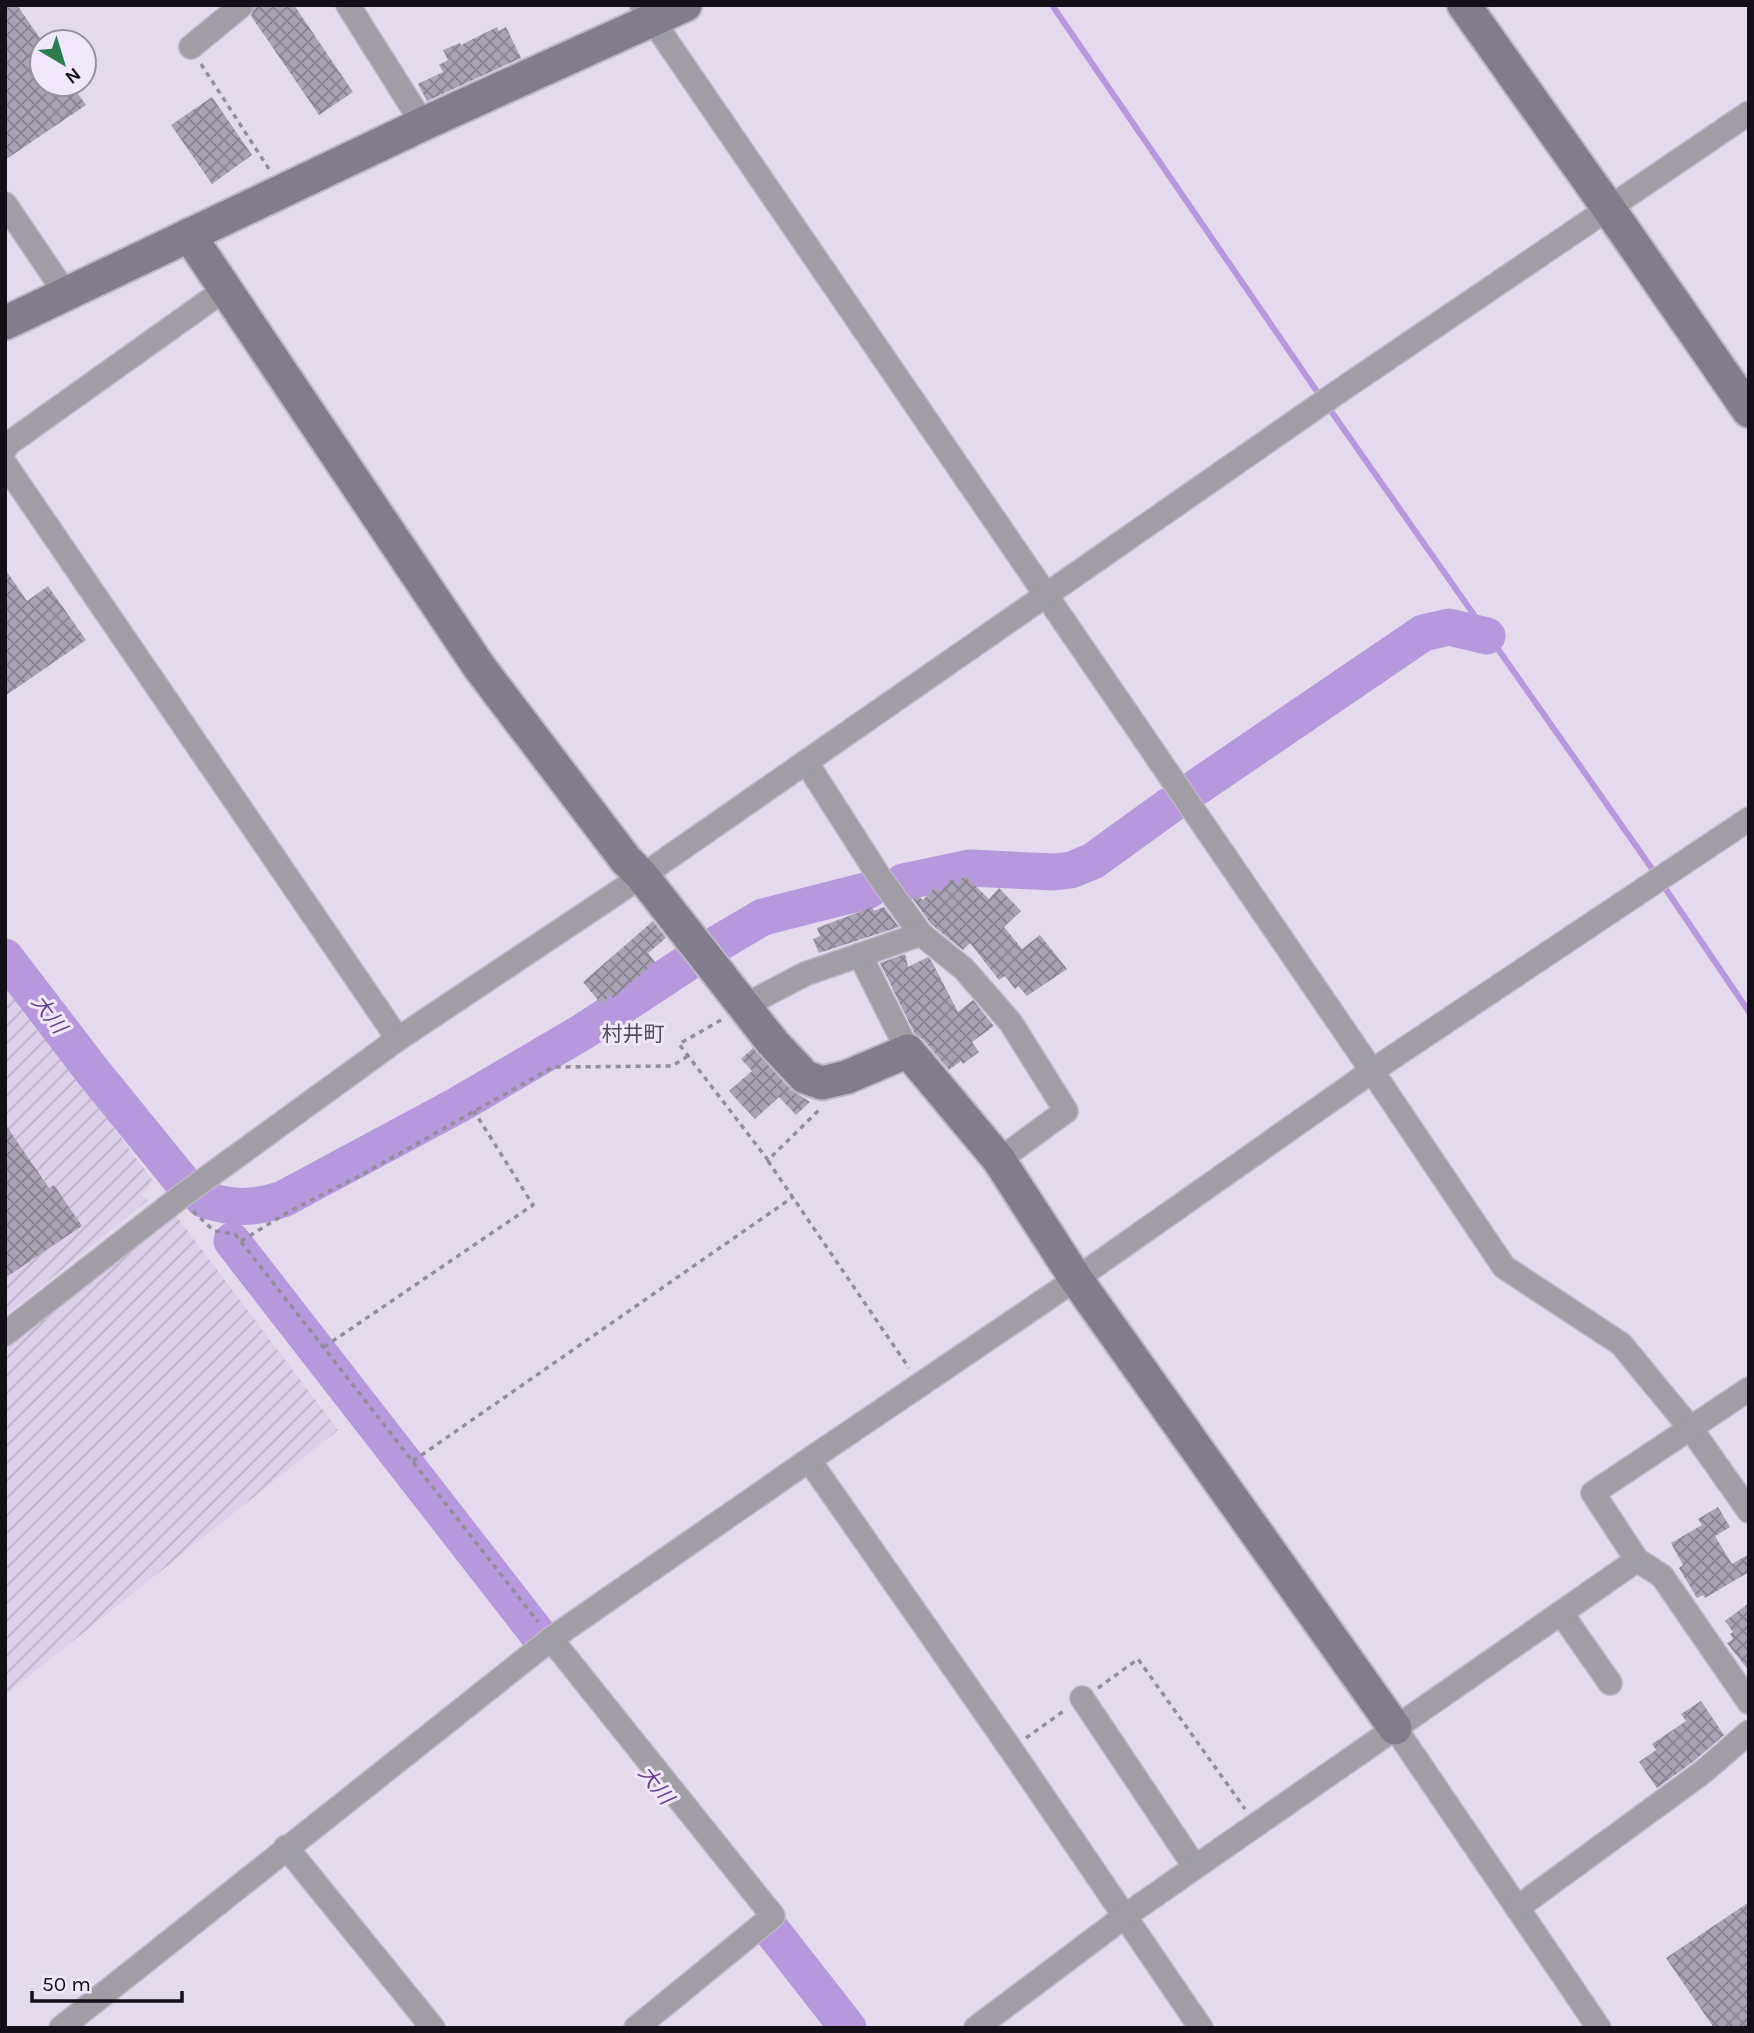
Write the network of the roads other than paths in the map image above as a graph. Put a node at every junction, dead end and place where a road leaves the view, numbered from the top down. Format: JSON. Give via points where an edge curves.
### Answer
{"nodes":[{"id":1,"x":242,"y":5,"type":"edge"},
{"id":2,"x":348,"y":5,"type":"edge"},
{"id":3,"x":685,"y":5,"type":"edge"},
{"id":4,"x":1464,"y":5,"type":"edge"},
{"id":5,"x":648,"y":13,"type":"edge"},
{"id":6,"x":191,"y":47,"type":"road end"},
{"id":7,"x":1749,"y":114,"type":"edge"},
{"id":8,"x":423,"y":124,"type":"junction"},
{"id":9,"x":1609,"y":209,"type":"junction"},
{"id":10,"x":8,"y":215,"type":"edge"},
{"id":11,"x":189,"y":235,"type":"junction"},
{"id":12,"x":224,"y":290,"type":"junction"},
{"id":13,"x":66,"y":294,"type":"junction"},
{"id":14,"x":5,"y":323,"type":"edge"},
{"id":15,"x":1749,"y":411,"type":"edge"},
{"id":16,"x":6,"y":449,"type":"edge"},
{"id":17,"x":1045,"y":595,"type":"junction"},
{"id":18,"x":806,"y":762,"type":"junction"},
{"id":19,"x":1749,"y":819,"type":"edge"},
{"id":20,"x":642,"y":876,"type":"junction"},
{"id":21,"x":921,"y":934,"type":"junction"},
{"id":22,"x":860,"y":955,"type":"junction"},
{"id":23,"x":744,"y":1006,"type":"junction"},
{"id":24,"x":398,"y":1039,"type":"junction"},
{"id":25,"x":908,"y":1051,"type":"junction"},
{"id":26,"x":1373,"y":1071,"type":"junction"},
{"id":27,"x":999,"y":1160,"type":"junction"},
{"id":28,"x":1076,"y":1279,"type":"junction"},
{"id":29,"x":5,"y":1334,"type":"edge"},
{"id":30,"x":1749,"y":1389,"type":"edge"},
{"id":31,"x":1691,"y":1429,"type":"junction"},
{"id":32,"x":809,"y":1460,"type":"junction"},
{"id":33,"x":1749,"y":1511,"type":"edge"},
{"id":34,"x":1637,"y":1560,"type":"junction"},
{"id":35,"x":1561,"y":1613,"type":"junction"},
{"id":36,"x":551,"y":1639,"type":"junction"},
{"id":37,"x":1610,"y":1684,"type":"dead end"},
{"id":38,"x":1082,"y":1699,"type":"road end"},
{"id":39,"x":1749,"y":1702,"type":"edge"},
{"id":40,"x":1395,"y":1728,"type":"junction"},
{"id":41,"x":1749,"y":1732,"type":"edge"},
{"id":42,"x":286,"y":1847,"type":"junction"},
{"id":43,"x":1195,"y":1867,"type":"junction"},
{"id":44,"x":1517,"y":1908,"type":"junction"},
{"id":45,"x":1125,"y":1916,"type":"junction"},
{"id":46,"x":61,"y":2028,"type":"edge"},
{"id":47,"x":433,"y":2028,"type":"edge"},
{"id":48,"x":636,"y":2028,"type":"edge"},
{"id":49,"x":976,"y":2028,"type":"edge"},
{"id":50,"x":1201,"y":2028,"type":"edge"},
{"id":51,"x":1599,"y":2028,"type":"edge"}],
"edges":[{"from":1,"to":6,"type":"street"},
{"from":2,"to":8,"type":"street"},
{"from":3,"to":5,"type":"street"},
{"from":4,"to":9,"type":"street"},
{"from":5,"to":8,"type":"street"},
{"from":5,"to":17,"type":"street"},
{"from":7,"to":9,"type":"street"},
{"from":8,"to":11,"type":"street"},
{"from":9,"to":15,"type":"street"},
{"from":9,"to":17,"type":"street"},
{"from":10,"to":13,"type":"street"},
{"from":11,"to":12,"type":"street"},
{"from":11,"to":13,"type":"street"},
{"from":12,"to":16,"type":"street"},
{"from":12,"to":20,"type":"street","via":[[480,668]]},
{"from":13,"to":14,"type":"street"},
{"from":16,"to":24,"type":"street"},
{"from":17,"to":18,"type":"street"},
{"from":17,"to":26,"type":"street"},
{"from":18,"to":20,"type":"street"},
{"from":18,"to":21,"type":"street"},
{"from":19,"to":26,"type":"street"},
{"from":20,"to":23,"type":"street"},
{"from":20,"to":24,"type":"street"},
{"from":21,"to":22,"type":"street"},
{"from":21,"to":27,"type":"street","via":[[964,969],[1011,1023],[1066,1111]]},
{"from":22,"to":23,"type":"street","via":[[805,974]]},
{"from":22,"to":25,"type":"street"},
{"from":23,"to":25,"type":"street","via":[[805,1077],[822,1083]]},
{"from":24,"to":29,"type":"street","via":[[179,1198]]},
{"from":25,"to":27,"type":"street"},
{"from":26,"to":28,"type":"street"},
{"from":26,"to":31,"type":"street","via":[[1504,1268],[1621,1344]]},
{"from":27,"to":28,"type":"street"},
{"from":28,"to":32,"type":"street"},
{"from":28,"to":40,"type":"street"},
{"from":30,"to":31,"type":"street"},
{"from":31,"to":33,"type":"street"},
{"from":31,"to":34,"type":"street","via":[[1593,1493]]},
{"from":32,"to":36,"type":"street"},
{"from":32,"to":45,"type":"street"},
{"from":34,"to":35,"type":"street"},
{"from":34,"to":39,"type":"street","via":[[1662,1576]]},
{"from":35,"to":37,"type":"street"},
{"from":35,"to":40,"type":"street"},
{"from":36,"to":42,"type":"street"},
{"from":36,"to":48,"type":"street","via":[[773,1916]]},
{"from":38,"to":43,"type":"street"},
{"from":40,"to":43,"type":"street"},
{"from":40,"to":44,"type":"street"},
{"from":41,"to":44,"type":"street","via":[[1703,1772]]},
{"from":42,"to":46,"type":"street"},
{"from":42,"to":47,"type":"street"},
{"from":43,"to":45,"type":"street"},
{"from":44,"to":51,"type":"street"},
{"from":45,"to":49,"type":"street"},
{"from":45,"to":50,"type":"street"}]}
